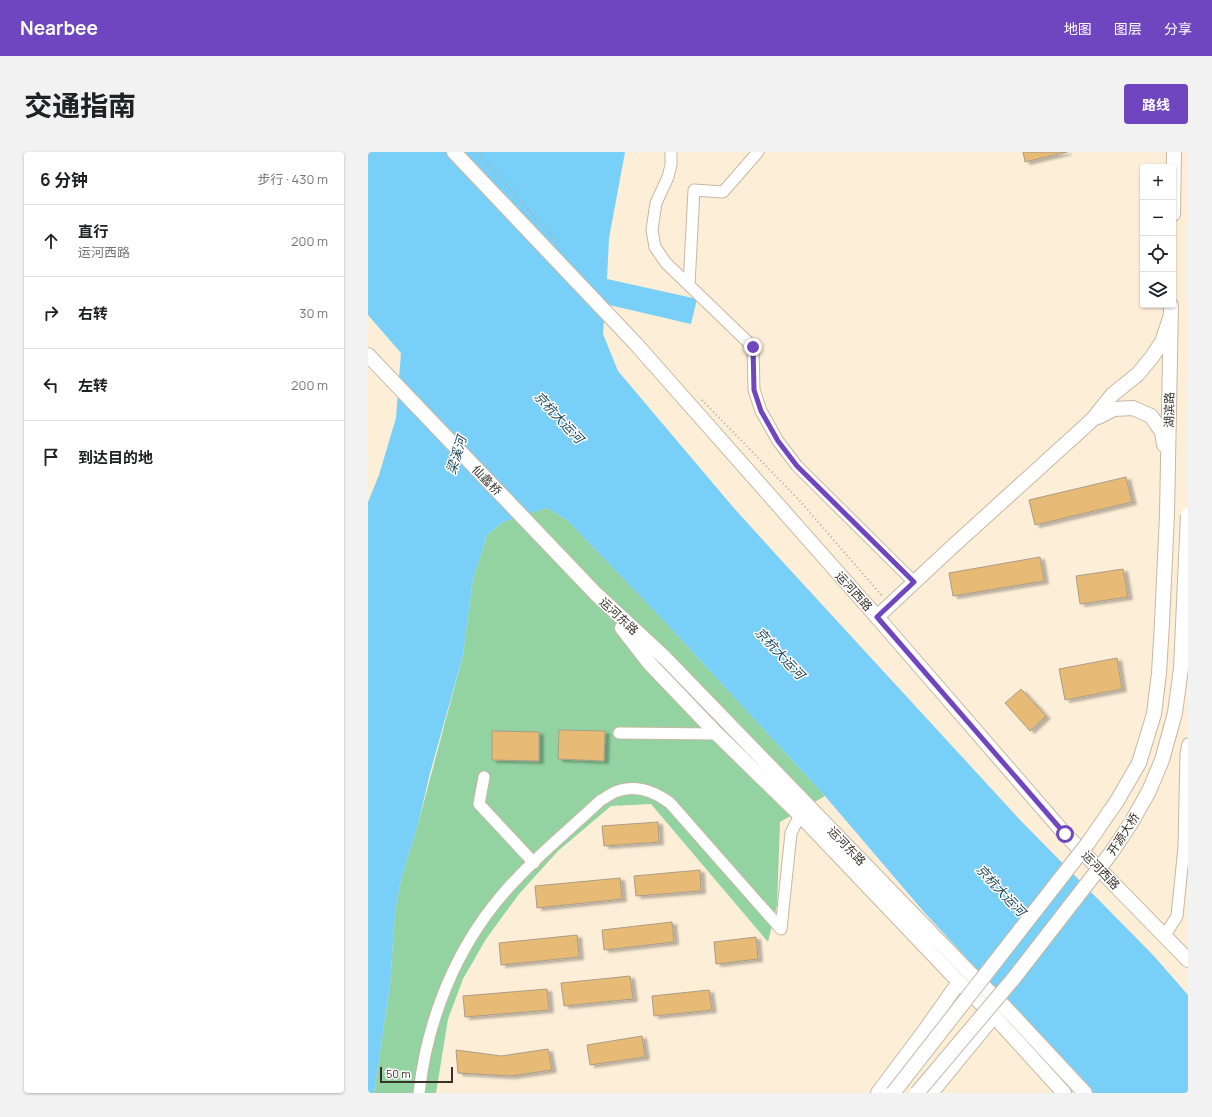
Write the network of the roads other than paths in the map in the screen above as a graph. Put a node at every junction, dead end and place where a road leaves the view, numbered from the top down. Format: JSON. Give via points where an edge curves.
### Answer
{"nodes":[{"id":1,"x":454,"y":152,"type":"edge"},
{"id":2,"x":671,"y":152,"type":"edge"},
{"id":3,"x":758,"y":152,"type":"edge"},
{"id":4,"x":1174,"y":152,"type":"edge"},
{"id":5,"x":1173,"y":200,"type":"edge"},
{"id":6,"x":689,"y":285,"type":"junction"},
{"id":7,"x":1170,"y":311,"type":"edge"},
{"id":8,"x":373,"y":360,"type":"edge"},
{"id":9,"x":1092,"y":420,"type":"junction"},
{"id":10,"x":1168,"y":464,"type":"junction"},
{"id":11,"x":1188,"y":507,"type":"edge"},
{"id":12,"x":1188,"y":515,"type":"edge"},
{"id":13,"x":914,"y":582,"type":"junction"},
{"id":14,"x":596,"y":594,"type":"junction"},
{"id":15,"x":877,"y":617,"type":"junction"},
{"id":16,"x":619,"y":733,"type":"dead end"},
{"id":17,"x":717,"y":734,"type":"junction"},
{"id":18,"x":1188,"y":744,"type":"edge"},
{"id":19,"x":484,"y":777,"type":"dead end"},
{"id":20,"x":800,"y":815,"type":"junction"},
{"id":21,"x":534,"y":863,"type":"junction"},
{"id":22,"x":1165,"y":935,"type":"junction"},
{"id":23,"x":1188,"y":960,"type":"edge"},
{"id":24,"x":959,"y":982,"type":"junction"},
{"id":25,"x":994,"y":1016,"type":"junction"},
{"id":26,"x":419,"y":1093,"type":"edge"},
{"id":27,"x":878,"y":1093,"type":"edge"},
{"id":28,"x":893,"y":1093,"type":"edge"},
{"id":29,"x":917,"y":1093,"type":"edge"},
{"id":30,"x":931,"y":1093,"type":"edge"},
{"id":31,"x":1064,"y":1093,"type":"edge"},
{"id":32,"x":1085,"y":1093,"type":"edge"}],
"edges":[{"from":1,"to":15,"type":"main road","name":"运河西路","via":[[636,344]]},
{"from":2,"to":6,"type":"street","via":[[671,166],[656,204],[652,230],[655,247],[666,263]]},
{"from":3,"to":6,"type":"street","via":[[723,192],[694,190]]},
{"from":4,"to":5,"type":"main road"},
{"from":6,"to":13,"type":"street","via":[[753,347],[754,390],[761,411],[778,441],[797,466]]},
{"from":7,"to":9,"type":"main road","via":[[1162,342],[1152,357],[1138,374],[1112,395]]},
{"from":7,"to":10,"type":"main road","name":"湖滨路"},
{"from":8,"to":14,"type":"main road","name":"仙蠡桥"},
{"from":9,"to":10,"type":"main road","via":[[1114,409],[1133,408],[1151,416],[1162,432]]},
{"from":9,"to":13,"type":"main road"},
{"from":10,"to":28,"type":"main road","name":"湖滨路","bridge":true,"via":[[1159,673],[1154,714],[1139,763],[1088,843]]},
{"from":11,"to":12,"type":"main road"},
{"from":12,"to":29,"type":"main road","name":"开源大桥","bridge":true,"via":[[1181,668],[1175,713],[1162,760],[1149,791],[1131,824],[1058,922]]},
{"from":13,"to":15,"type":"main road"},
{"from":14,"to":17,"type":"main road","name":"运河东路","via":[[650,664]]},
{"from":14,"to":32,"type":"main road","name":"运河东路","via":[[676,669],[1004,1006]]},
{"from":15,"to":22,"type":"main road","name":"运河西路","via":[[1065,834]]},
{"from":16,"to":17,"type":"street"},
{"from":17,"to":20,"type":"main road","name":"运河东路"},
{"from":18,"to":22,"type":"street","via":[[1178,916]]},
{"from":19,"to":21,"type":"street","via":[[479,804]]},
{"from":20,"to":21,"type":"street","via":[[791,833],[781,929],[670,803],[658,794],[643,789],[615,792],[601,800]]},
{"from":20,"to":24,"type":"main road","name":"运河东路"},
{"from":21,"to":26,"type":"street","via":[[520,875],[481,921],[462,953],[447,984],[426,1047]]},
{"from":22,"to":23,"type":"main road","name":"运河西路"},
{"from":24,"to":25,"type":"main road","name":"运河东路"},
{"from":24,"to":27,"type":"main road"},
{"from":25,"to":30,"type":"main road"},
{"from":25,"to":31,"type":"main road","name":"运河东路"}]}
